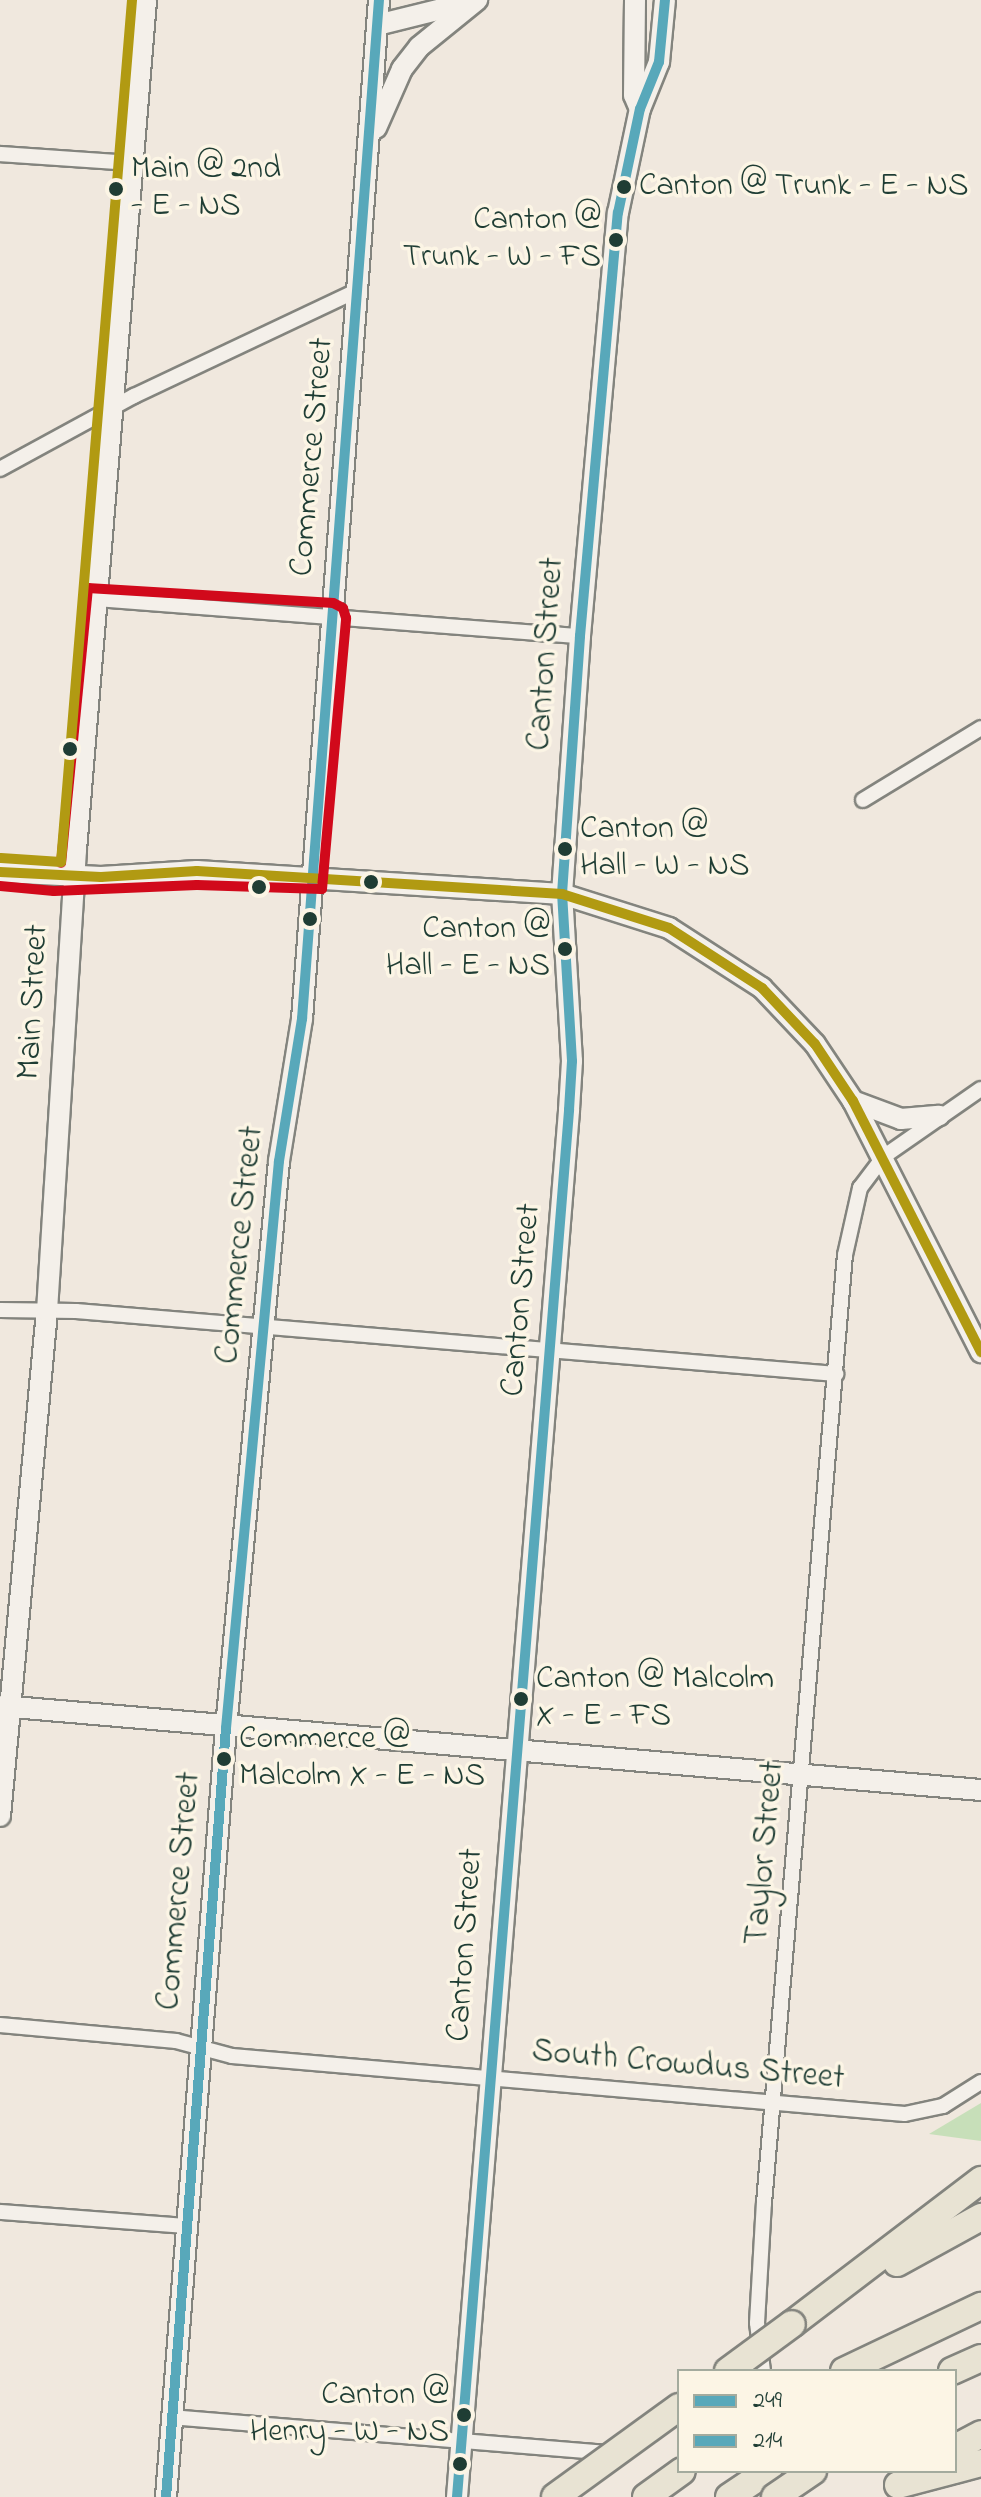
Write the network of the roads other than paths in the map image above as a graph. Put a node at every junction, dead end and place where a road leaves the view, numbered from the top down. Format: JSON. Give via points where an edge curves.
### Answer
{"nodes":[{"id":1,"x":146,"y":0,"type":"edge"},
{"id":2,"x":379,"y":0,"type":"edge"},
{"id":3,"x":477,"y":0,"type":"edge"},
{"id":4,"x":635,"y":0,"type":"edge"},
{"id":5,"x":665,"y":0,"type":"edge"},
{"id":6,"x":377,"y":25,"type":"junction"},
{"id":7,"x":640,"y":109,"type":"junction"},
{"id":8,"x":369,"y":147,"type":"junction"},
{"id":9,"x":0,"y":154,"type":"edge"},
{"id":10,"x":132,"y":163,"type":"junction"},
{"id":11,"x":358,"y":290,"type":"junction"},
{"id":12,"x":113,"y":407,"type":"junction"},
{"id":13,"x":0,"y":469,"type":"edge"},
{"id":14,"x":97,"y":599,"type":"junction"},
{"id":15,"x":332,"y":617,"type":"junction"},
{"id":16,"x":580,"y":636,"type":"junction"},
{"id":17,"x":981,"y":728,"type":"edge"},
{"id":18,"x":863,"y":800,"type":"dead end"},
{"id":19,"x":0,"y":872,"type":"edge"},
{"id":20,"x":74,"y":877,"type":"junction"},
{"id":21,"x":313,"y":878,"type":"junction"},
{"id":22,"x":562,"y":894,"type":"junction"},
{"id":23,"x":981,"y":1089,"type":"edge"},
{"id":24,"x":853,"y":1101,"type":"junction"},
{"id":25,"x":939,"y":1116,"type":"junction"},
{"id":26,"x":883,"y":1157,"type":"junction"},
{"id":27,"x":0,"y":1310,"type":"edge"},
{"id":28,"x":47,"y":1311,"type":"junction"},
{"id":29,"x":264,"y":1327,"type":"junction"},
{"id":30,"x":550,"y":1350,"type":"junction"},
{"id":31,"x":981,"y":1352,"type":"edge"},
{"id":32,"x":836,"y":1374,"type":"junction"},
{"id":33,"x":5,"y":1706,"type":"edge"},
{"id":34,"x":226,"y":1728,"type":"junction"},
{"id":35,"x":515,"y":1751,"type":"junction"},
{"id":36,"x":803,"y":1775,"type":"junction"},
{"id":37,"x":981,"y":1790,"type":"edge"},
{"id":38,"x":0,"y":1816,"type":"edge"},
{"id":39,"x":0,"y":2025,"type":"edge"},
{"id":40,"x":199,"y":2047,"type":"junction"},
{"id":41,"x":488,"y":2078,"type":"junction"},
{"id":42,"x":981,"y":2082,"type":"edge"},
{"id":43,"x":772,"y":2103,"type":"junction"},
{"id":44,"x":981,"y":2180,"type":"edge"},
{"id":45,"x":0,"y":2212,"type":"edge"},
{"id":46,"x":981,"y":2217,"type":"edge"},
{"id":47,"x":185,"y":2226,"type":"junction"},
{"id":48,"x":981,"y":2306,"type":"edge"},
{"id":49,"x":792,"y":2324,"type":"junction"},
{"id":50,"x":762,"y":2365,"type":"edge"},
{"id":51,"x":731,"y":2369,"type":"edge"},
{"id":52,"x":848,"y":2369,"type":"edge"},
{"id":53,"x":677,"y":2408,"type":"edge"},
{"id":54,"x":171,"y":2417,"type":"junction"},
{"id":55,"x":677,"y":2420,"type":"edge"},
{"id":56,"x":981,"y":2434,"type":"edge"},
{"id":57,"x":461,"y":2441,"type":"junction"},
{"id":58,"x":957,"y":2447,"type":"edge"},
{"id":59,"x":981,"y":2463,"type":"edge"},
{"id":60,"x":957,"y":2469,"type":"edge"},
{"id":61,"x":679,"y":2473,"type":"edge"},
{"id":62,"x":765,"y":2473,"type":"edge"},
{"id":63,"x":795,"y":2473,"type":"edge"},
{"id":64,"x":810,"y":2473,"type":"edge"},
{"id":65,"x":941,"y":2473,"type":"edge"},
{"id":66,"x":899,"y":2484,"type":"edge"},
{"id":67,"x":166,"y":2497,"type":"edge"},
{"id":68,"x":457,"y":2497,"type":"edge"},
{"id":69,"x":555,"y":2497,"type":"edge"},
{"id":70,"x":646,"y":2497,"type":"edge"},
{"id":71,"x":729,"y":2497,"type":"edge"},
{"id":72,"x":775,"y":2497,"type":"edge"},
{"id":73,"x":803,"y":2497,"type":"edge"}],
"edges":[{"from":1,"to":10,"type":"main road","name":"Main Street"},
{"from":2,"to":6,"type":"main road","name":"Commerce Street"},
{"from":3,"to":6,"type":"main road"},
{"from":3,"to":8,"type":"main road","via":[[443,24],[402,69]]},
{"from":4,"to":7,"type":"main road","name":"Canton Street","via":[[634,95]]},
{"from":5,"to":7,"type":"main road","name":"Canton Street","via":[[659,62]]},
{"from":6,"to":8,"type":"main road","name":"Commerce Street"},
{"from":7,"to":16,"type":"main road","name":"Canton Street","via":[[615,241]]},
{"from":8,"to":11,"type":"main road","name":"Commerce Street"},
{"from":9,"to":10,"type":"street"},
{"from":10,"to":12,"type":"main road","name":"Main Street"},
{"from":11,"to":12,"type":"street"},
{"from":11,"to":15,"type":"main road","name":"Commerce Street"},
{"from":12,"to":13,"type":"street"},
{"from":12,"to":14,"type":"main road","name":"Main Street"},
{"from":14,"to":15,"type":"street"},
{"from":14,"to":20,"type":"main road","name":"Main Street"},
{"from":15,"to":16,"type":"street"},
{"from":15,"to":21,"type":"main road","name":"Commerce Street"},
{"from":16,"to":22,"type":"main road","name":"Canton Street"},
{"from":17,"to":18,"type":"street"},
{"from":19,"to":20,"type":"main road"},
{"from":20,"to":21,"type":"main road","via":[[197,871]]},
{"from":20,"to":28,"type":"main road","name":"Main Street"},
{"from":21,"to":22,"type":"main road"},
{"from":21,"to":29,"type":"main road","name":"Commerce Street","via":[[302,1019],[279,1161]]},
{"from":22,"to":24,"type":"main road","via":[[669,928],[730,962],[791,1015]]},
{"from":22,"to":30,"type":"main road","name":"Canton Street","via":[[572,1061]]},
{"from":23,"to":25,"type":"street","name":"Taylor Street"},
{"from":24,"to":25,"type":"main road","via":[[901,1119]]},
{"from":24,"to":26,"type":"main road"},
{"from":25,"to":26,"type":"street","name":"Taylor Street"},
{"from":26,"to":31,"type":"main road"},
{"from":26,"to":32,"type":"street","name":"Taylor Street","via":[[860,1188],[852,1218]]},
{"from":27,"to":28,"type":"street"},
{"from":28,"to":29,"type":"street"},
{"from":28,"to":33,"type":"main road","name":"Main Street"},
{"from":29,"to":30,"type":"street"},
{"from":29,"to":34,"type":"main road","name":"Commerce Street"},
{"from":30,"to":32,"type":"street"},
{"from":30,"to":35,"type":"main road","name":"Canton Street"},
{"from":32,"to":36,"type":"street","name":"Taylor Street"},
{"from":33,"to":34,"type":"main road"},
{"from":33,"to":38,"type":"main road","name":"Main Street"},
{"from":34,"to":35,"type":"main road"},
{"from":34,"to":40,"type":"main road","name":"Commerce Street"},
{"from":35,"to":36,"type":"main road"},
{"from":35,"to":41,"type":"main road","name":"Canton Street"},
{"from":36,"to":37,"type":"main road"},
{"from":36,"to":43,"type":"street","name":"Taylor Street"},
{"from":39,"to":40,"type":"street","name":"South Crowdus Street"},
{"from":40,"to":41,"type":"street","name":"South Crowdus Street","via":[[232,2056]]},
{"from":40,"to":47,"type":"main road","name":"Commerce Street"},
{"from":41,"to":43,"type":"street","name":"South Crowdus Street"},
{"from":41,"to":57,"type":"main road","name":"Canton Street"},
{"from":42,"to":43,"type":"street","name":"South Crowdus Street","via":[[923,2114]]},
{"from":43,"to":50,"type":"street","name":"Taylor Street","via":[[757,2323]]},
{"from":44,"to":49,"type":"highway"},
{"from":45,"to":47,"type":"street"},
{"from":46,"to":49,"type":"highway"},
{"from":47,"to":54,"type":"main road","name":"Commerce Street"},
{"from":48,"to":52,"type":"highway"},
{"from":49,"to":51,"type":"highway","bridge":true},
{"from":53,"to":69,"type":"highway","bridge":true},
{"from":54,"to":57,"type":"street"},
{"from":54,"to":67,"type":"main road","name":"Commerce Street"},
{"from":55,"to":57,"type":"street","via":[[627,2453]]},
{"from":56,"to":58,"type":"highway"},
{"from":57,"to":68,"type":"main road","name":"Canton Street"},
{"from":59,"to":60,"type":"highway"},
{"from":61,"to":70,"type":"highway"},
{"from":62,"to":71,"type":"highway"},
{"from":63,"to":73,"type":"street"},
{"from":64,"to":72,"type":"highway","bridge":true},
{"from":65,"to":66,"type":"highway"}]}
